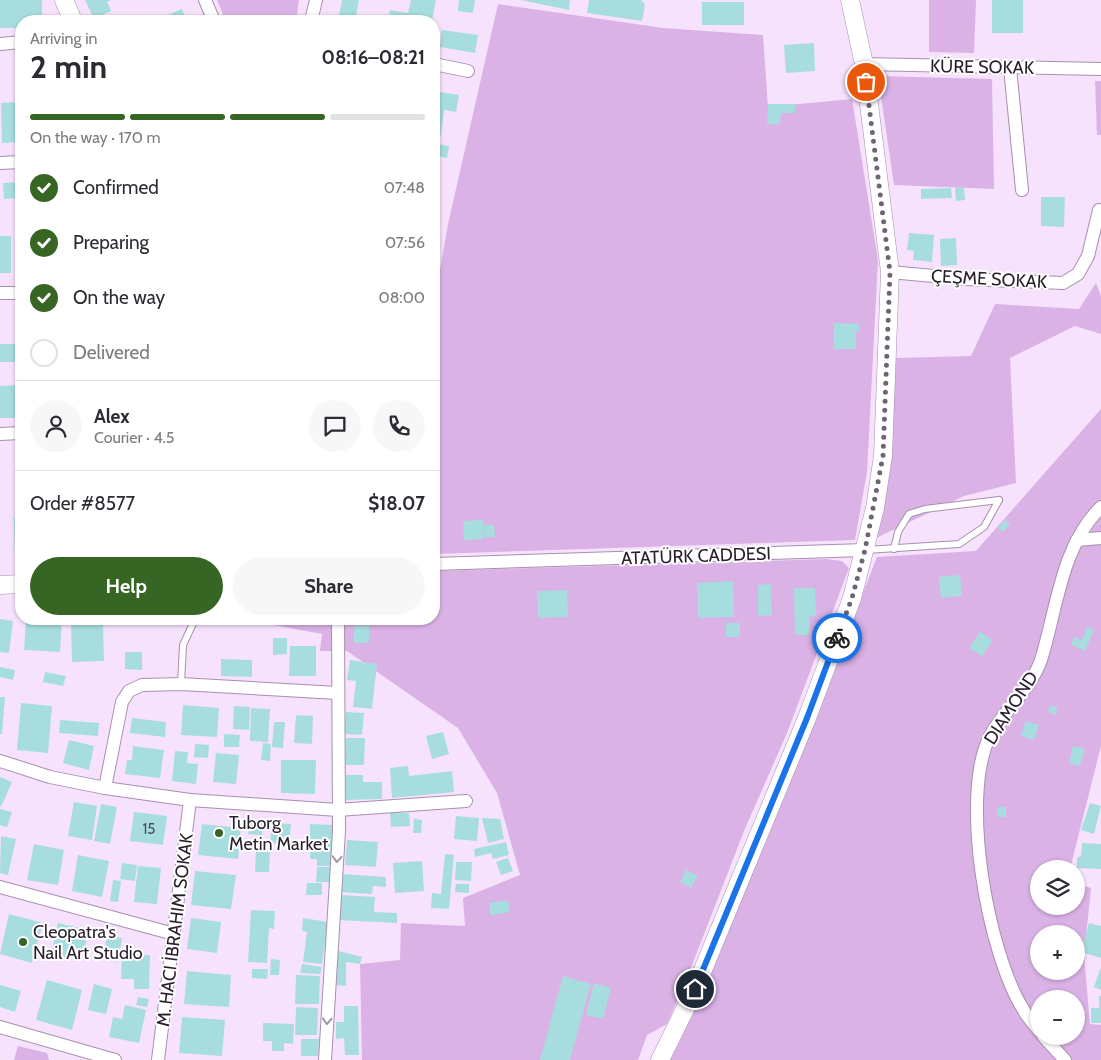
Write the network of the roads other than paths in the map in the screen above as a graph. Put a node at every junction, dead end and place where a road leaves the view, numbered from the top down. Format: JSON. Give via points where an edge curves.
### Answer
{"nodes":[{"id":1,"x":64,"y":0,"type":"edge"},
{"id":2,"x":205,"y":0,"type":"edge"},
{"id":3,"x":316,"y":0,"type":"edge"},
{"id":4,"x":850,"y":0,"type":"edge"},
{"id":5,"x":70,"y":15,"type":"edge"},
{"id":6,"x":211,"y":15,"type":"edge"},
{"id":7,"x":312,"y":15,"type":"edge"},
{"id":8,"x":15,"y":43,"type":"edge"},
{"id":9,"x":0,"y":44,"type":"edge"},
{"id":10,"x":864,"y":64,"type":"junction"},
{"id":11,"x":440,"y":65,"type":"edge"},
{"id":12,"x":1010,"y":68,"type":"junction"},
{"id":13,"x":1101,"y":70,"type":"edge"},
{"id":14,"x":468,"y":71,"type":"dead end"},
{"id":15,"x":15,"y":162,"type":"edge"},
{"id":16,"x":0,"y":163,"type":"edge"},
{"id":17,"x":1022,"y":190,"type":"dead end"},
{"id":18,"x":1099,"y":210,"type":"dead end"},
{"id":19,"x":890,"y":272,"type":"junction"},
{"id":20,"x":0,"y":293,"type":"edge"},
{"id":21,"x":15,"y":293,"type":"edge"},
{"id":22,"x":15,"y":433,"type":"edge"},
{"id":23,"x":0,"y":434,"type":"edge"},
{"id":24,"x":1101,"y":507,"type":"edge"},
{"id":25,"x":1101,"y":538,"type":"edge"},
{"id":26,"x":1077,"y":540,"type":"junction"},
{"id":27,"x":894,"y":549,"type":"junction"},
{"id":28,"x":865,"y":550,"type":"junction"},
{"id":29,"x":440,"y":564,"type":"edge"},
{"id":30,"x":15,"y":584,"type":"edge"},
{"id":31,"x":0,"y":585,"type":"edge"},
{"id":32,"x":192,"y":625,"type":"edge"},
{"id":33,"x":338,"y":625,"type":"edge"},
{"id":34,"x":181,"y":684,"type":"junction"},
{"id":35,"x":338,"y":693,"type":"junction"},
{"id":36,"x":0,"y":761,"type":"edge"},
{"id":37,"x":105,"y":788,"type":"junction"},
{"id":38,"x":190,"y":800,"type":"junction"},
{"id":39,"x":466,"y":801,"type":"dead end"},
{"id":40,"x":338,"y":810,"type":"junction"},
{"id":41,"x":0,"y":887,"type":"edge"},
{"id":42,"x":174,"y":934,"type":"junction"},
{"id":43,"x":1030,"y":1019,"type":"edge"},
{"id":44,"x":0,"y":1027,"type":"edge"},
{"id":45,"x":1051,"y":1045,"type":"edge"},
{"id":46,"x":115,"y":1060,"type":"edge"},
{"id":47,"x":158,"y":1060,"type":"edge"},
{"id":48,"x":325,"y":1060,"type":"edge"},
{"id":49,"x":660,"y":1060,"type":"edge"},
{"id":50,"x":1065,"y":1060,"type":"edge"}],
"edges":[{"from":1,"to":5,"type":"street"},
{"from":2,"to":6,"type":"street"},
{"from":3,"to":7,"type":"street"},
{"from":4,"to":10,"type":"street"},
{"from":8,"to":9,"type":"street"},
{"from":10,"to":12,"type":"street","name":"KÜRE SOKAK"},
{"from":10,"to":19,"type":"street"},
{"from":11,"to":14,"type":"street"},
{"from":12,"to":13,"type":"street","name":"KÜRE SOKAK"},
{"from":12,"to":17,"type":"street"},
{"from":15,"to":16,"type":"street"},
{"from":18,"to":19,"type":"street","name":"ÇEŞME SOKAK","via":[[1088,256],[1078,274],[1063,283]]},
{"from":19,"to":28,"type":"street","via":[[883,456]]},
{"from":20,"to":21,"type":"street"},
{"from":22,"to":23,"type":"street"},
{"from":24,"to":26,"type":"street","name":"DIAMOND"},
{"from":25,"to":26,"type":"street"},
{"from":26,"to":43,"type":"street","name":"DIAMOND","via":[[1065,566],[1052,626],[1039,665],[1023,693],[989,737],[980,763],[976,796],[977,844],[991,918],[1003,962],[1022,1009]]},
{"from":27,"to":27,"type":"lane","name":"ATATÜRK CADDESI","via":[[959,544],[984,527],[999,500],[909,514],[898,532]]},
{"from":27,"to":28,"type":"lane","name":"ATATÜRK CADDESI"},
{"from":28,"to":29,"type":"street","name":"ATATÜRK CADDESI"},
{"from":28,"to":49,"type":"street","via":[[852,598],[807,718],[695,989]]},
{"from":30,"to":31,"type":"street"},
{"from":32,"to":34,"type":"lane","via":[[183,645]]},
{"from":33,"to":35,"type":"street"},
{"from":34,"to":35,"type":"street"},
{"from":34,"to":37,"type":"street","via":[[142,685],[125,696]]},
{"from":35,"to":40,"type":"street"},
{"from":36,"to":37,"type":"street","via":[[50,777]]},
{"from":37,"to":38,"type":"street"},
{"from":38,"to":40,"type":"street"},
{"from":38,"to":42,"type":"street"},
{"from":39,"to":40,"type":"street"},
{"from":40,"to":48,"type":"street","one_way":true},
{"from":41,"to":42,"type":"street"},
{"from":42,"to":47,"type":"street"},
{"from":44,"to":46,"type":"street"},
{"from":45,"to":50,"type":"street"}]}
